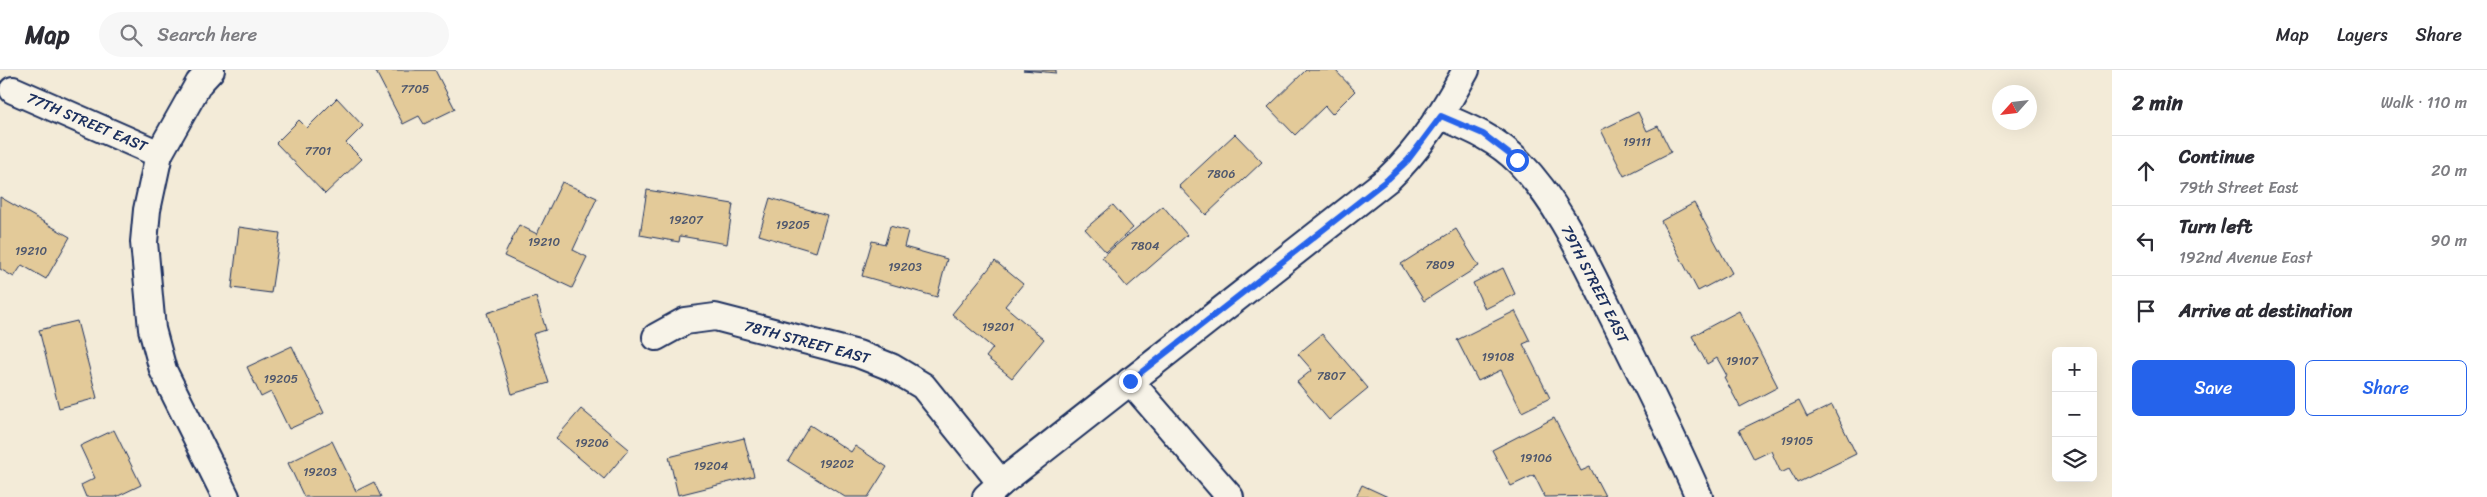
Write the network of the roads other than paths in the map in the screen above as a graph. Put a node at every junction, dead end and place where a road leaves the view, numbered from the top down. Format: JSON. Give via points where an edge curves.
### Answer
{"nodes":[{"id":1,"x":211,"y":70,"type":"edge"},
{"id":2,"x":1466,"y":70,"type":"edge"},
{"id":3,"x":13,"y":90,"type":"dead end"},
{"id":4,"x":1441,"y":116,"type":"junction"},
{"id":5,"x":159,"y":154,"type":"junction"},
{"id":6,"x":656,"y":337,"type":"dead end"},
{"id":7,"x":1130,"y":381,"type":"junction"},
{"id":8,"x":994,"y":490,"type":"edge"},
{"id":9,"x":226,"y":497,"type":"edge"},
{"id":10,"x":1230,"y":497,"type":"edge"},
{"id":11,"x":1699,"y":497,"type":"edge"}],
"edges":[{"from":1,"to":5,"type":"street","via":[[199,83]]},
{"from":2,"to":4,"type":"street"},
{"from":3,"to":5,"type":"street","name":"77TH STREET EAST"},
{"from":4,"to":7,"type":"street","via":[[1408,160],[1388,179]]},
{"from":4,"to":11,"type":"street","name":"79TH STREET EAST","via":[[1483,134],[1517,160],[1545,190],[1576,244]]},
{"from":5,"to":9,"type":"street","name":"77TH STREET EAST","via":[[144,242],[152,329],[163,370]]},
{"from":6,"to":8,"type":"street","name":"78TH STREET EAST","via":[[685,321],[715,318],[858,354],[891,367],[923,386]]},
{"from":7,"to":8,"type":"street"},
{"from":7,"to":10,"type":"street"}]}
